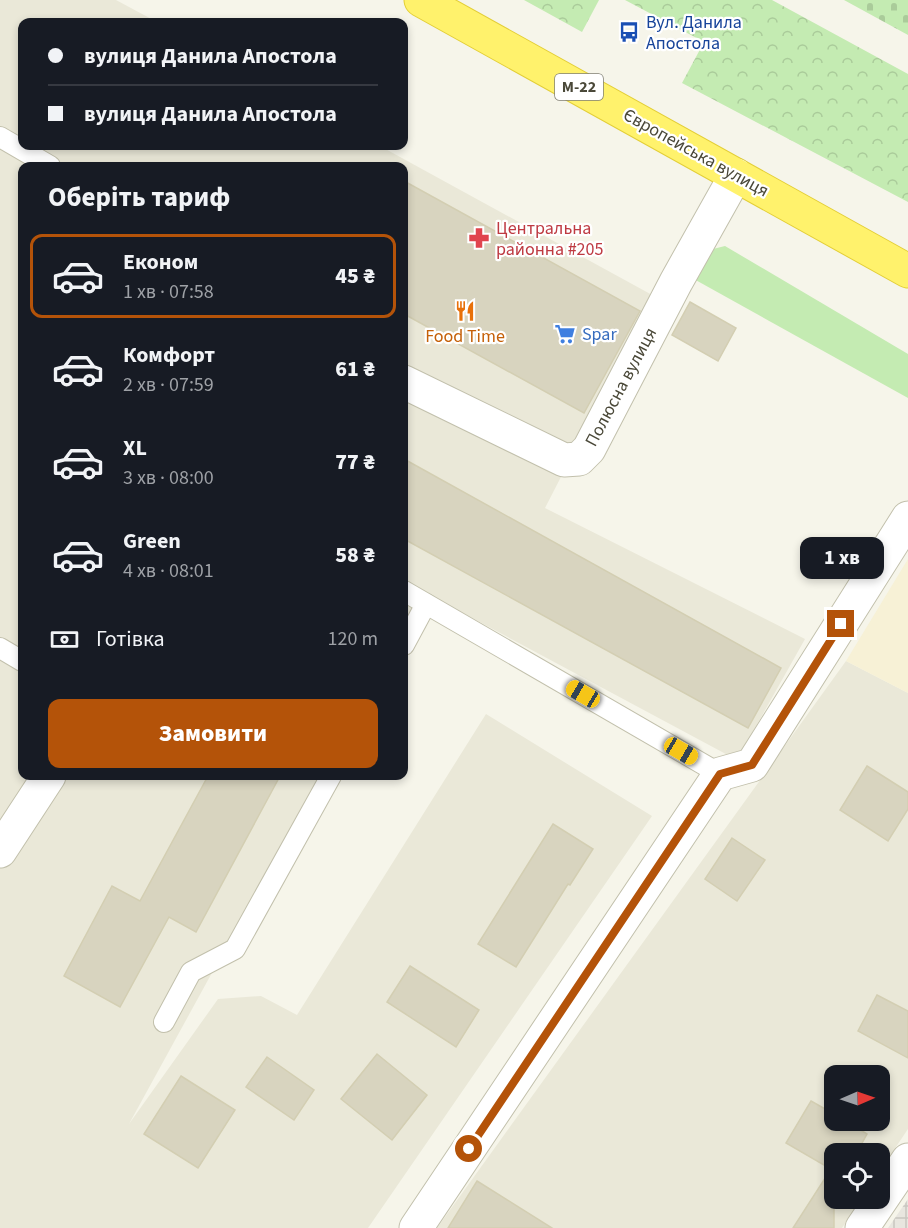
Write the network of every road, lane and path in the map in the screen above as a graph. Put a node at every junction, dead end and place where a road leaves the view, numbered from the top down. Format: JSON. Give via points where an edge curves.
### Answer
{"nodes":[{"id":1,"x":421,"y":0,"type":"edge"},
{"id":2,"x":0,"y":137,"type":"edge"},
{"id":3,"x":18,"y":147,"type":"edge"},
{"id":4,"x":22,"y":150,"type":"edge"},
{"id":5,"x":43,"y":162,"type":"edge"},
{"id":6,"x":736,"y":175,"type":"junction"},
{"id":7,"x":908,"y":271,"type":"edge"},
{"id":8,"x":408,"y":384,"type":"edge"},
{"id":9,"x":908,"y":518,"type":"edge"},
{"id":10,"x":408,"y":593,"type":"edge"},
{"id":11,"x":426,"y":604,"type":"junction"},
{"id":12,"x":408,"y":638,"type":"edge"},
{"id":13,"x":0,"y":648,"type":"edge"},
{"id":14,"x":18,"y":659,"type":"edge"},
{"id":15,"x":720,"y":774,"type":"junction"},
{"id":16,"x":46,"y":780,"type":"edge"},
{"id":17,"x":329,"y":780,"type":"edge"},
{"id":18,"x":0,"y":851,"type":"edge"},
{"id":19,"x":164,"y":1022,"type":"dead end"},
{"id":20,"x":908,"y":1160,"type":"edge"},
{"id":21,"x":416,"y":1228,"type":"edge"},
{"id":22,"x":862,"y":1228,"type":"edge"}],
"edges":[{"from":1,"to":6,"type":"highway","name":"Європейська вулиця","number":"М-22"},
{"from":2,"to":3,"type":"lane"},
{"from":4,"to":5,"type":"lane"},
{"from":6,"to":7,"type":"highway","name":"Європейська вулиця","number":"М-22"},
{"from":6,"to":8,"type":"street","name":"Полюсна вулиця","via":[[589,448],[579,459],[564,460]]},
{"from":9,"to":15,"type":"street","via":[[752,765]]},
{"from":10,"to":11,"type":"lane"},
{"from":11,"to":12,"type":"lane"},
{"from":11,"to":15,"type":"lane"},
{"from":13,"to":14,"type":"lane"},
{"from":15,"to":21,"type":"street"},
{"from":16,"to":18,"type":"street"},
{"from":17,"to":19,"type":"lane","via":[[235,948],[191,972]]},
{"from":20,"to":22,"type":"street"}]}
